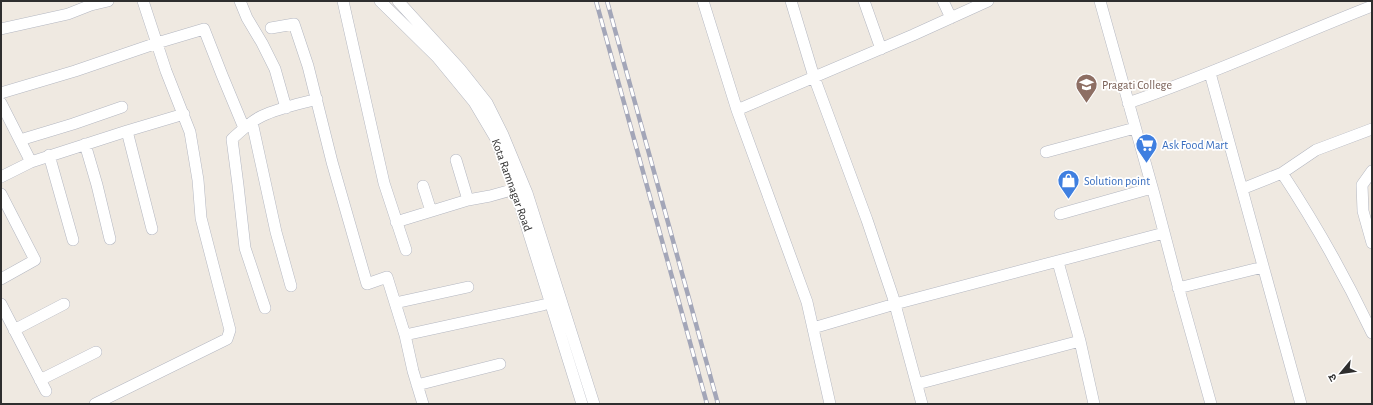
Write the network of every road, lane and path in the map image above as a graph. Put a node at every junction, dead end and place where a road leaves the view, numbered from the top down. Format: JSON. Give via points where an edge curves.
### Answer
{"nodes":[{"id":1,"x":108,"y":1,"type":"edge"},
{"id":2,"x":143,"y":1,"type":"edge"},
{"id":3,"x":240,"y":1,"type":"edge"},
{"id":4,"x":343,"y":1,"type":"edge"},
{"id":5,"x":380,"y":1,"type":"edge"},
{"id":6,"x":398,"y":1,"type":"edge"},
{"id":7,"x":703,"y":1,"type":"edge"},
{"id":8,"x":791,"y":1,"type":"edge"},
{"id":9,"x":864,"y":1,"type":"edge"},
{"id":10,"x":943,"y":1,"type":"edge"},
{"id":11,"x":988,"y":1,"type":"edge"},
{"id":12,"x":1100,"y":1,"type":"edge"},
{"id":13,"x":1372,"y":6,"type":"edge"},
{"id":14,"x":950,"y":18,"type":"junction"},
{"id":15,"x":271,"y":28,"type":"dead end"},
{"id":16,"x":1,"y":29,"type":"edge"},
{"id":17,"x":157,"y":43,"type":"junction"},
{"id":18,"x":881,"y":49,"type":"junction"},
{"id":19,"x":1210,"y":74,"type":"junction"},
{"id":20,"x":814,"y":77,"type":"junction"},
{"id":21,"x":1,"y":93,"type":"edge"},
{"id":22,"x":317,"y":99,"type":"junction"},
{"id":23,"x":1,"y":103,"type":"edge"},
{"id":24,"x":1128,"y":103,"type":"junction"},
{"id":25,"x":122,"y":107,"type":"dead end"},
{"id":26,"x":286,"y":108,"type":"junction"},
{"id":27,"x":737,"y":110,"type":"junction"},
{"id":28,"x":184,"y":114,"type":"junction"},
{"id":29,"x":248,"y":125,"type":"junction"},
{"id":30,"x":1135,"y":128,"type":"junction"},
{"id":31,"x":1372,"y":129,"type":"edge"},
{"id":32,"x":127,"y":131,"type":"junction"},
{"id":33,"x":20,"y":140,"type":"junction"},
{"id":34,"x":85,"y":144,"type":"junction"},
{"id":35,"x":1046,"y":152,"type":"dead end"},
{"id":36,"x":49,"y":155,"type":"junction"},
{"id":37,"x":456,"y":160,"type":"dead end"},
{"id":38,"x":31,"y":162,"type":"junction"},
{"id":39,"x":1372,"y":171,"type":"edge"},
{"id":40,"x":1282,"y":173,"type":"junction"},
{"id":41,"x":1,"y":177,"type":"edge"},
{"id":42,"x":423,"y":186,"type":"dead end"},
{"id":43,"x":1152,"y":188,"type":"junction"},
{"id":44,"x":515,"y":189,"type":"junction"},
{"id":45,"x":1242,"y":189,"type":"junction"},
{"id":46,"x":1,"y":194,"type":"edge"},
{"id":47,"x":468,"y":200,"type":"junction"},
{"id":48,"x":431,"y":211,"type":"junction"},
{"id":49,"x":1060,"y":214,"type":"dead end"},
{"id":50,"x":396,"y":222,"type":"junction"},
{"id":51,"x":152,"y":229,"type":"dead end"},
{"id":52,"x":1164,"y":233,"type":"junction"},
{"id":53,"x":73,"y":240,"type":"dead end"},
{"id":54,"x":110,"y":240,"type":"dead end"},
{"id":55,"x":1372,"y":243,"type":"edge"},
{"id":56,"x":406,"y":250,"type":"dead end"},
{"id":57,"x":1058,"y":262,"type":"junction"},
{"id":58,"x":1263,"y":267,"type":"junction"},
{"id":59,"x":1,"y":278,"type":"edge"},
{"id":60,"x":291,"y":286,"type":"dead end"},
{"id":61,"x":468,"y":287,"type":"dead end"},
{"id":62,"x":1178,"y":288,"type":"junction"},
{"id":63,"x":395,"y":303,"type":"junction"},
{"id":64,"x":1,"y":304,"type":"edge"},
{"id":65,"x":64,"y":304,"type":"dead end"},
{"id":66,"x":895,"y":304,"type":"junction"},
{"id":67,"x":543,"y":305,"type":"dead end"},
{"id":68,"x":264,"y":308,"type":"dead end"},
{"id":69,"x":813,"y":328,"type":"junction"},
{"id":70,"x":14,"y":330,"type":"junction"},
{"id":71,"x":1372,"y":333,"type":"edge"},
{"id":72,"x":405,"y":335,"type":"junction"},
{"id":73,"x":1080,"y":341,"type":"junction"},
{"id":74,"x":96,"y":352,"type":"dead end"},
{"id":75,"x":500,"y":364,"type":"dead end"},
{"id":76,"x":40,"y":380,"type":"junction"},
{"id":77,"x":917,"y":384,"type":"junction"},
{"id":78,"x":417,"y":385,"type":"junction"},
{"id":79,"x":46,"y":391,"type":"dead end"},
{"id":80,"x":94,"y":404,"type":"edge"},
{"id":81,"x":423,"y":404,"type":"edge"},
{"id":82,"x":582,"y":404,"type":"edge"},
{"id":83,"x":594,"y":404,"type":"edge"},
{"id":84,"x":830,"y":404,"type":"edge"},
{"id":85,"x":922,"y":404,"type":"edge"},
{"id":86,"x":1094,"y":404,"type":"edge"},
{"id":87,"x":1211,"y":404,"type":"edge"},
{"id":88,"x":1301,"y":404,"type":"edge"}],
"edges":[{"from":1,"to":16,"type":"street","via":[[68,14]]},
{"from":2,"to":17,"type":"street"},
{"from":3,"to":26,"type":"street","via":[[276,68]]},
{"from":4,"to":50,"type":"street","via":[[384,183]]},
{"from":5,"to":44,"type":"street","name":"Kota Ramnagar Road","via":[[437,57],[474,102],[496,138]]},
{"from":6,"to":83,"type":"street","via":[[488,103],[527,193]]},
{"from":7,"to":27,"type":"street"},
{"from":8,"to":20,"type":"street"},
{"from":9,"to":18,"type":"street"},
{"from":10,"to":14,"type":"street"},
{"from":11,"to":14,"type":"street"},
{"from":12,"to":24,"type":"street"},
{"from":13,"to":19,"type":"street"},
{"from":14,"to":18,"type":"street"},
{"from":15,"to":22,"type":"street","via":[[294,24]]},
{"from":17,"to":21,"type":"street"},
{"from":17,"to":28,"type":"street"},
{"from":17,"to":29,"type":"street","via":[[204,29],[222,75]]},
{"from":18,"to":20,"type":"street"},
{"from":19,"to":24,"type":"street"},
{"from":19,"to":45,"type":"street"},
{"from":20,"to":27,"type":"street"},
{"from":20,"to":66,"type":"street"},
{"from":22,"to":26,"type":"street"},
{"from":22,"to":63,"type":"street","via":[[367,284],[387,277]]},
{"from":23,"to":33,"type":"street"},
{"from":24,"to":30,"type":"street"},
{"from":25,"to":33,"type":"street"},
{"from":26,"to":29,"type":"street","via":[[262,116]]},
{"from":27,"to":69,"type":"street","via":[[807,302]]},
{"from":28,"to":32,"type":"street"},
{"from":28,"to":80,"type":"street","via":[[190,132],[202,218],[230,330],[227,339]]},
{"from":29,"to":60,"type":"street"},
{"from":29,"to":68,"type":"street","via":[[232,139],[245,248]]},
{"from":30,"to":35,"type":"street"},
{"from":30,"to":43,"type":"street"},
{"from":31,"to":40,"type":"street","via":[[1316,150]]},
{"from":32,"to":34,"type":"street"},
{"from":32,"to":51,"type":"street"},
{"from":33,"to":38,"type":"street"},
{"from":34,"to":36,"type":"street"},
{"from":34,"to":54,"type":"street"},
{"from":36,"to":38,"type":"street"},
{"from":36,"to":53,"type":"street"},
{"from":37,"to":47,"type":"street"},
{"from":38,"to":41,"type":"street"},
{"from":39,"to":55,"type":"street","via":[[1362,185],[1363,211]]},
{"from":40,"to":45,"type":"street"},
{"from":40,"to":71,"type":"street","via":[[1300,200]]},
{"from":42,"to":48,"type":"street"},
{"from":43,"to":49,"type":"street"},
{"from":43,"to":52,"type":"street"},
{"from":44,"to":47,"type":"street"},
{"from":44,"to":82,"type":"street","name":"Kota Ramnagar Road"},
{"from":45,"to":58,"type":"street"},
{"from":46,"to":59,"type":"street","via":[[35,260]]},
{"from":47,"to":48,"type":"street"},
{"from":48,"to":50,"type":"street"},
{"from":50,"to":56,"type":"street"},
{"from":52,"to":57,"type":"street"},
{"from":52,"to":62,"type":"street"},
{"from":57,"to":66,"type":"street"},
{"from":57,"to":73,"type":"street"},
{"from":58,"to":62,"type":"street"},
{"from":58,"to":88,"type":"street"},
{"from":61,"to":63,"type":"street"},
{"from":62,"to":87,"type":"street"},
{"from":63,"to":72,"type":"street"},
{"from":64,"to":70,"type":"street"},
{"from":65,"to":70,"type":"street"},
{"from":66,"to":69,"type":"street"},
{"from":66,"to":77,"type":"street"},
{"from":67,"to":72,"type":"street"},
{"from":69,"to":84,"type":"street"},
{"from":70,"to":76,"type":"street"},
{"from":72,"to":78,"type":"street"},
{"from":73,"to":77,"type":"street"},
{"from":73,"to":86,"type":"street"},
{"from":74,"to":76,"type":"street"},
{"from":75,"to":78,"type":"street"},
{"from":76,"to":79,"type":"street"},
{"from":77,"to":85,"type":"street"},
{"from":78,"to":81,"type":"street"}]}
